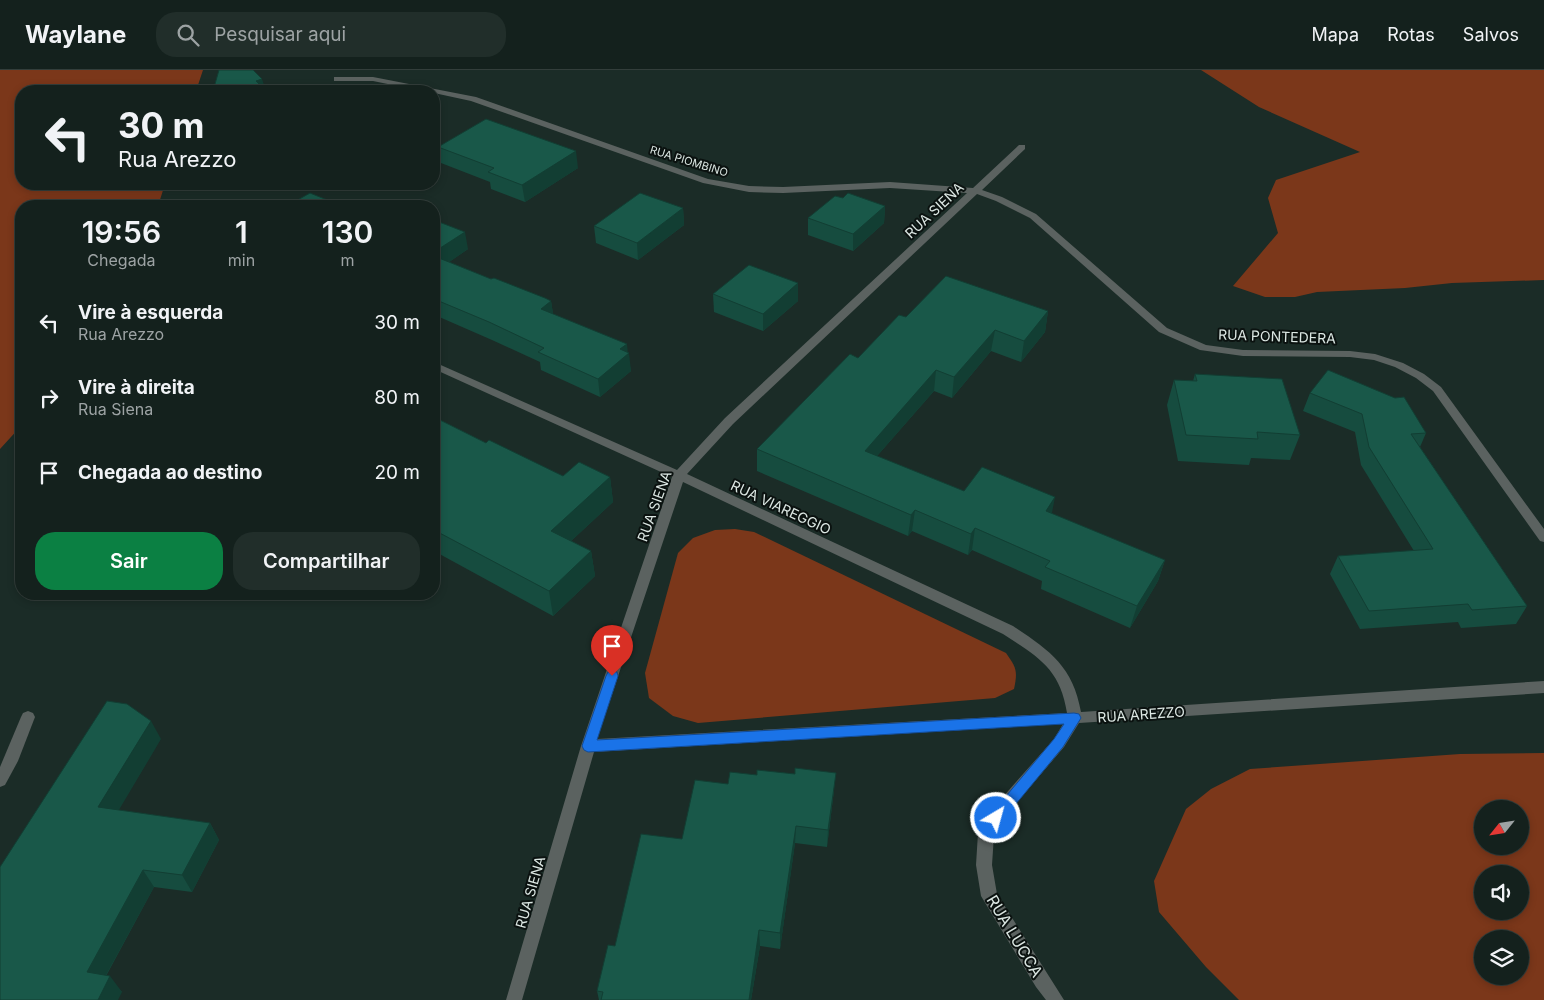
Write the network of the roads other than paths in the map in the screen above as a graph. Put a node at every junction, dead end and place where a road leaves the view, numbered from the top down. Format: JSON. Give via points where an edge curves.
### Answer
{"nodes":[{"id":1,"x":337,"y":78,"type":"dead end"},
{"id":2,"x":402,"y":85,"type":"edge"},
{"id":3,"x":440,"y":92,"type":"edge"},
{"id":4,"x":1022,"y":147,"type":"dead end"},
{"id":5,"x":977,"y":191,"type":"junction"},
{"id":6,"x":440,"y":368,"type":"edge"},
{"id":7,"x":679,"y":475,"type":"junction"},
{"id":8,"x":1544,"y":538,"type":"edge"},
{"id":9,"x":1544,"y":687,"type":"edge"},
{"id":10,"x":28,"y":717,"type":"dead end"},
{"id":11,"x":1074,"y":718,"type":"junction"},
{"id":12,"x":588,"y":746,"type":"junction"},
{"id":13,"x":0,"y":780,"type":"edge"},
{"id":14,"x":514,"y":1000,"type":"edge"},
{"id":15,"x":1056,"y":1000,"type":"edge"}],
"edges":[{"from":1,"to":2,"type":"street","name":"RUA PIOMBINO","via":[[372,79]]},
{"from":3,"to":5,"type":"street","name":"RUA PIOMBINO","via":[[473,99],[706,181],[749,189],[890,185]]},
{"from":4,"to":5,"type":"street","name":"RUA SIENA"},
{"from":5,"to":7,"type":"street","name":"RUA SIENA","via":[[729,421]]},
{"from":5,"to":8,"type":"street","name":"RUA PONTEDERA","via":[[1033,216],[1164,330],[1204,348],[1243,353],[1350,354],[1383,360],[1420,376],[1437,389]]},
{"from":6,"to":7,"type":"street","name":"RUA VIAREGGIO"},
{"from":7,"to":11,"type":"street","name":"RUA VIAREGGIO","via":[[1008,630],[1041,652],[1059,671],[1068,686]]},
{"from":7,"to":12,"type":"street","name":"RUA SIENA"},
{"from":9,"to":11,"type":"street","name":"RUA AREZZO"},
{"from":10,"to":13,"type":"street"},
{"from":11,"to":12,"type":"street","name":"RUA AREZZO"},
{"from":11,"to":15,"type":"street","name":"RUA LUCCA","via":[[1059,743],[1007,803],[986,833],[984,865],[988,896]]},
{"from":12,"to":14,"type":"street","name":"RUA SIENA"}]}
